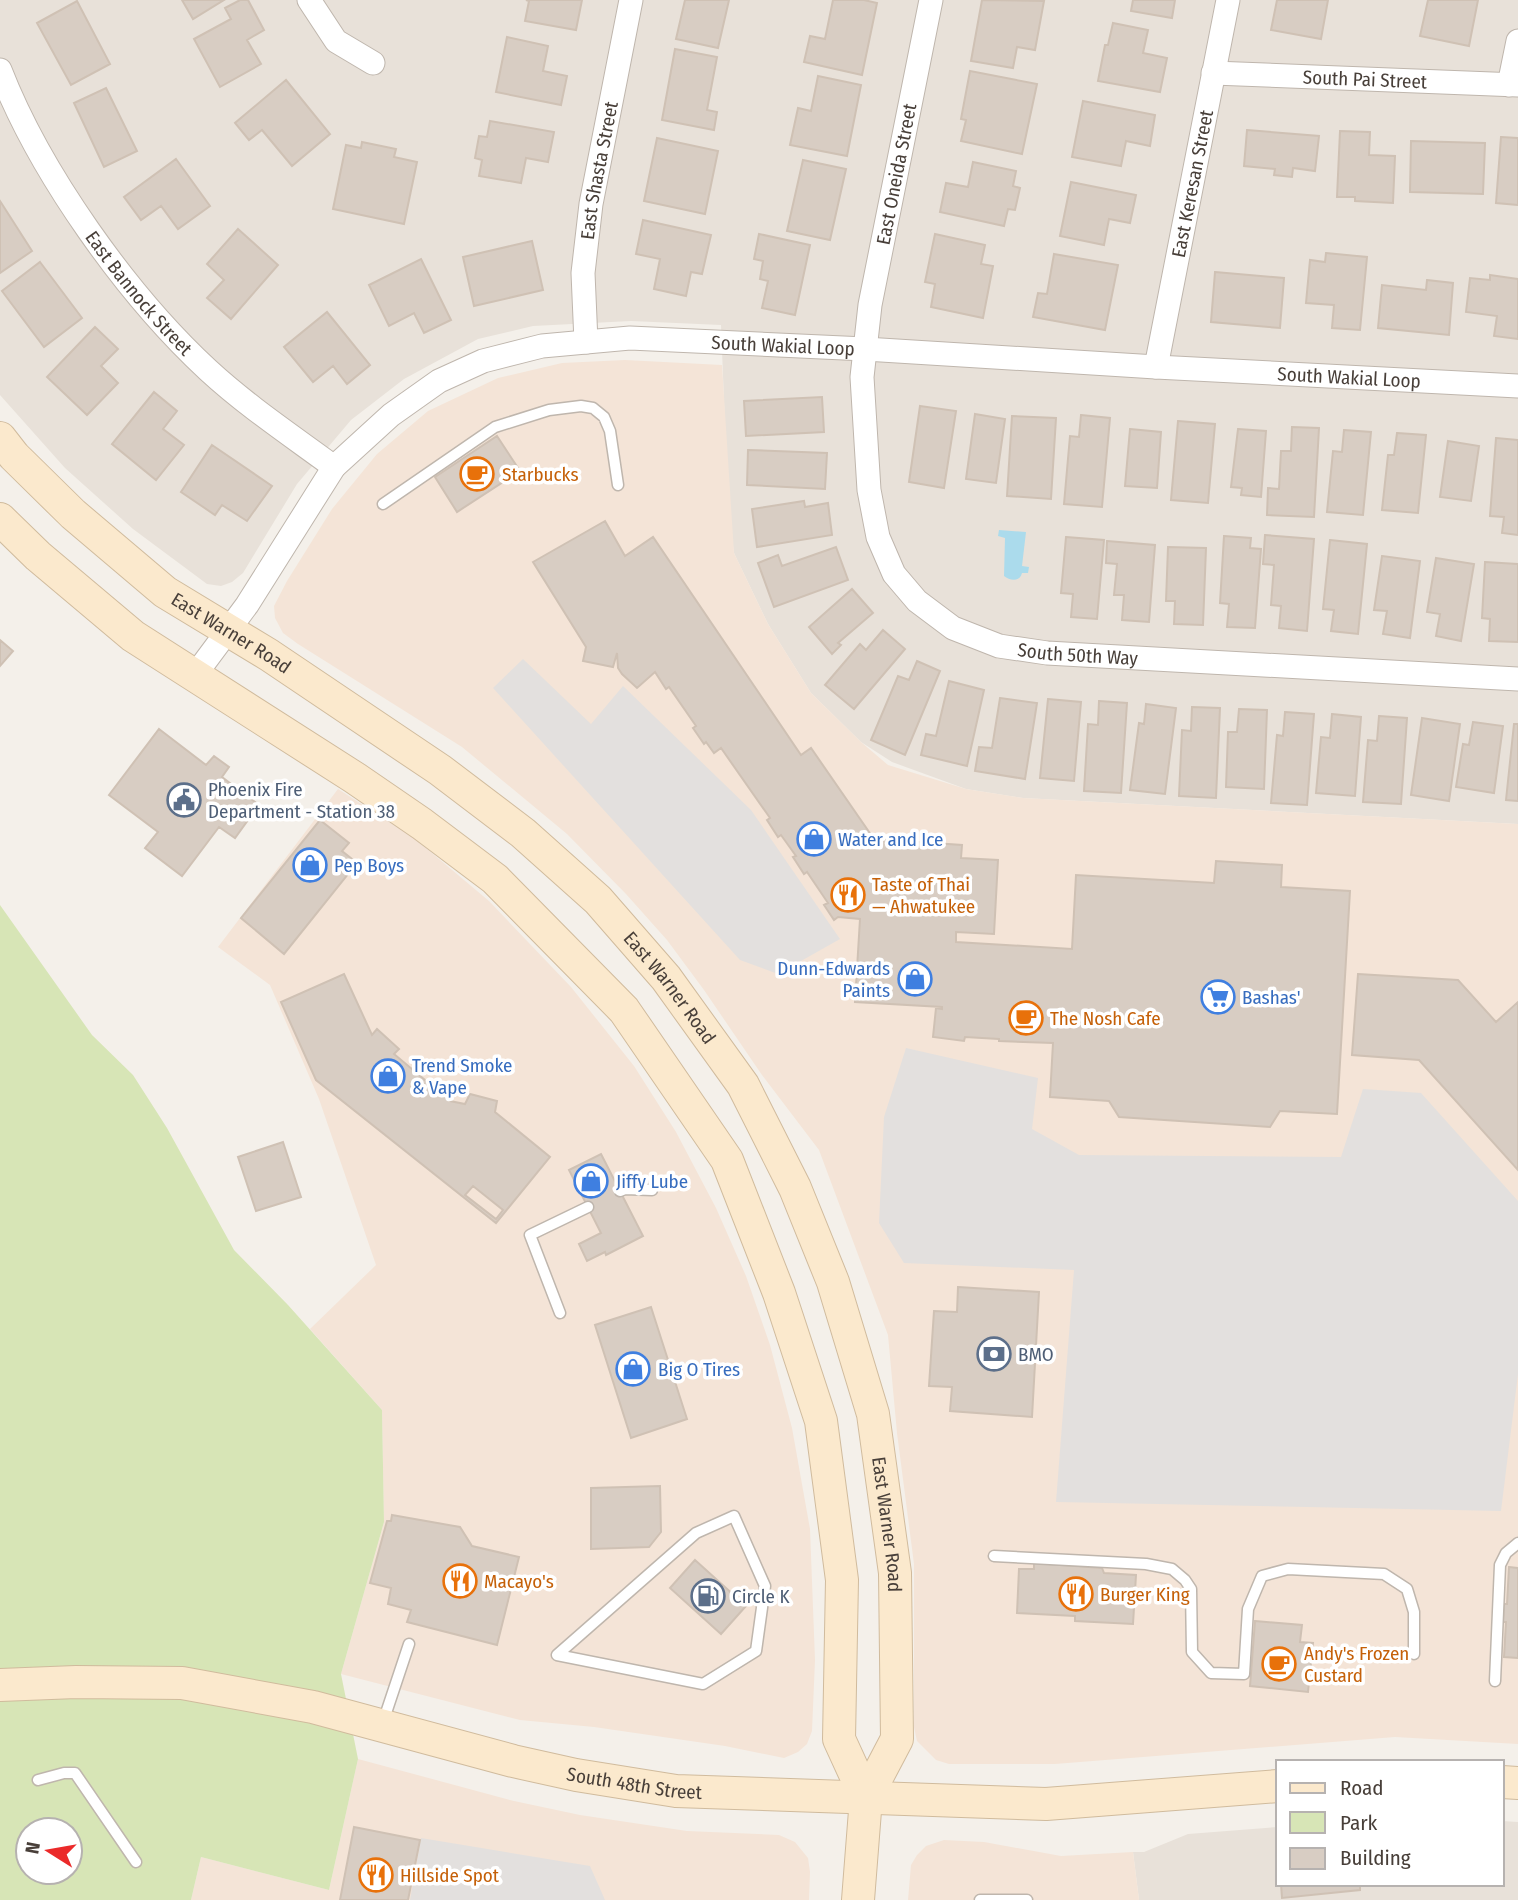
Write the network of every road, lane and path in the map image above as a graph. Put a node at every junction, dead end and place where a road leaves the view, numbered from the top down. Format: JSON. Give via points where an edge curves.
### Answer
{"nodes":[{"id":1,"x":309,"y":0,"type":"edge"},
{"id":2,"x":631,"y":0,"type":"edge"},
{"id":3,"x":931,"y":0,"type":"edge"},
{"id":4,"x":1228,"y":0,"type":"edge"},
{"id":5,"x":1518,"y":41,"type":"edge"},
{"id":6,"x":373,"y":63,"type":"dead end"},
{"id":7,"x":0,"y":71,"type":"edge"},
{"id":8,"x":1213,"y":73,"type":"junction"},
{"id":9,"x":1514,"y":85,"type":"edge"},
{"id":10,"x":586,"y":342,"type":"junction"},
{"id":11,"x":865,"y":348,"type":"junction"},
{"id":12,"x":1156,"y":367,"type":"junction"},
{"id":13,"x":1518,"y":386,"type":"edge"},
{"id":14,"x":0,"y":438,"type":"edge"},
{"id":15,"x":334,"y":467,"type":"junction"},
{"id":16,"x":618,"y":485,"type":"dead end"},
{"id":17,"x":383,"y":504,"type":"dead end"},
{"id":18,"x":0,"y":519,"type":"edge"},
{"id":19,"x":227,"y":632,"type":"junction"},
{"id":20,"x":195,"y":675,"type":"junction"},
{"id":21,"x":1518,"y":679,"type":"edge"},
{"id":22,"x":477,"y":799,"type":"junction"},
{"id":23,"x":449,"y":844,"type":"junction"},
{"id":24,"x":652,"y":1190,"type":"dead end"},
{"id":25,"x":620,"y":1191,"type":"dead end"},
{"id":26,"x":588,"y":1207,"type":"dead end"},
{"id":27,"x":560,"y":1313,"type":"dead end"},
{"id":28,"x":734,"y":1517,"type":"joint"},
{"id":29,"x":1518,"y":1543,"type":"edge"},
{"id":30,"x":994,"y":1556,"type":"dead end"},
{"id":31,"x":409,"y":1644,"type":"dead end"},
{"id":32,"x":1414,"y":1654,"type":"dead end"},
{"id":33,"x":1495,"y":1681,"type":"dead end"},
{"id":34,"x":0,"y":1685,"type":"edge"},
{"id":35,"x":382,"y":1725,"type":"junction"},
{"id":36,"x":38,"y":1780,"type":"dead end"},
{"id":37,"x":1276,"y":1786,"type":"edge"},
{"id":38,"x":866,"y":1798,"type":"junction"},
{"id":39,"x":136,"y":1862,"type":"dead end"},
{"id":40,"x":858,"y":1900,"type":"edge"},
{"id":41,"x":980,"y":1900,"type":"edge"},
{"id":42,"x":1027,"y":1900,"type":"edge"}],
"edges":[{"from":1,"to":6,"type":"street","via":[[336,41]]},
{"from":2,"to":10,"type":"street","name":"East Shasta Street","via":[[591,204],[583,273]]},
{"from":3,"to":11,"type":"street","name":"East Oneida Street"},
{"from":4,"to":8,"type":"street","name":"East Keresan Street"},
{"from":5,"to":9,"type":"street"},
{"from":7,"to":15,"type":"street","name":"East Bannock Street","via":[[14,107],[57,182],[156,317],[208,370]]},
{"from":8,"to":9,"type":"street","name":"South Pai Street"},
{"from":8,"to":12,"type":"street","name":"East Keresan Street"},
{"from":10,"to":11,"type":"street","name":"South Wakial Loop","via":[[630,338]]},
{"from":10,"to":15,"type":"street","name":"South Wakial Loop","via":[[542,346],[483,361],[439,381],[391,415]]},
{"from":11,"to":12,"type":"street","name":"South Wakial Loop"},
{"from":11,"to":21,"type":"street","name":"South 50th Way","via":[[862,377],[869,490],[877,537],[894,574],[917,601],[953,628],[999,646],[1047,653]]},
{"from":12,"to":13,"type":"street","name":"South Wakial Loop"},
{"from":14,"to":19,"type":"main road","name":"East Warner Road","via":[[73,514],[165,592]]},
{"from":15,"to":19,"type":"street","name":"South Wakial Loop"},
{"from":16,"to":17,"type":"lane","via":[[604,418],[593,408],[581,406],[549,410],[495,427]]},
{"from":18,"to":20,"type":"main road","name":"East Warner Road","via":[[133,636]]},
{"from":19,"to":20,"type":"street","name":"South Wakial Loop"},
{"from":19,"to":22,"type":"main road","name":"East Warner Road","via":[[269,655]]},
{"from":20,"to":23,"type":"main road","name":"East Warner Road"},
{"from":22,"to":23,"type":"main road"},
{"from":22,"to":38,"type":"main road","name":"East Warner Road","via":[[598,900],[666,978],[743,1085],[795,1188],[833,1282],[873,1414],[895,1573],[897,1739]]},
{"from":23,"to":38,"type":"main road","name":"East Warner Road","via":[[495,880],[624,1010],[727,1160],[779,1293],[821,1421],[842,1580],[839,1739]]},
{"from":24,"to":25,"type":"lane"},
{"from":26,"to":27,"type":"lane","via":[[530,1235]]},
{"from":28,"to":28,"type":"lane","via":[[765,1586],[756,1651],[703,1684],[556,1656],[696,1534]]},
{"from":29,"to":33,"type":"lane","via":[[1500,1565]]},
{"from":30,"to":32,"type":"lane","via":[[1172,1569],[1191,1589],[1192,1652],[1212,1673],[1244,1674],[1248,1609],[1262,1576],[1289,1569],[1384,1574],[1407,1589],[1414,1612]]},
{"from":31,"to":35,"type":"lane"},
{"from":34,"to":35,"type":"main road","name":"South 48th Street","via":[[182,1684],[313,1707]]},
{"from":35,"to":38,"type":"main road","name":"South 48th Street","via":[[513,1761],[676,1791]]},
{"from":36,"to":39,"type":"lane","via":[[75,1773]]},
{"from":37,"to":38,"type":"main road","name":"South 48th Street","via":[[1046,1804]]},
{"from":38,"to":40,"type":"main road","name":"East Warner Road"},
{"from":41,"to":42,"type":"lane"}]}
